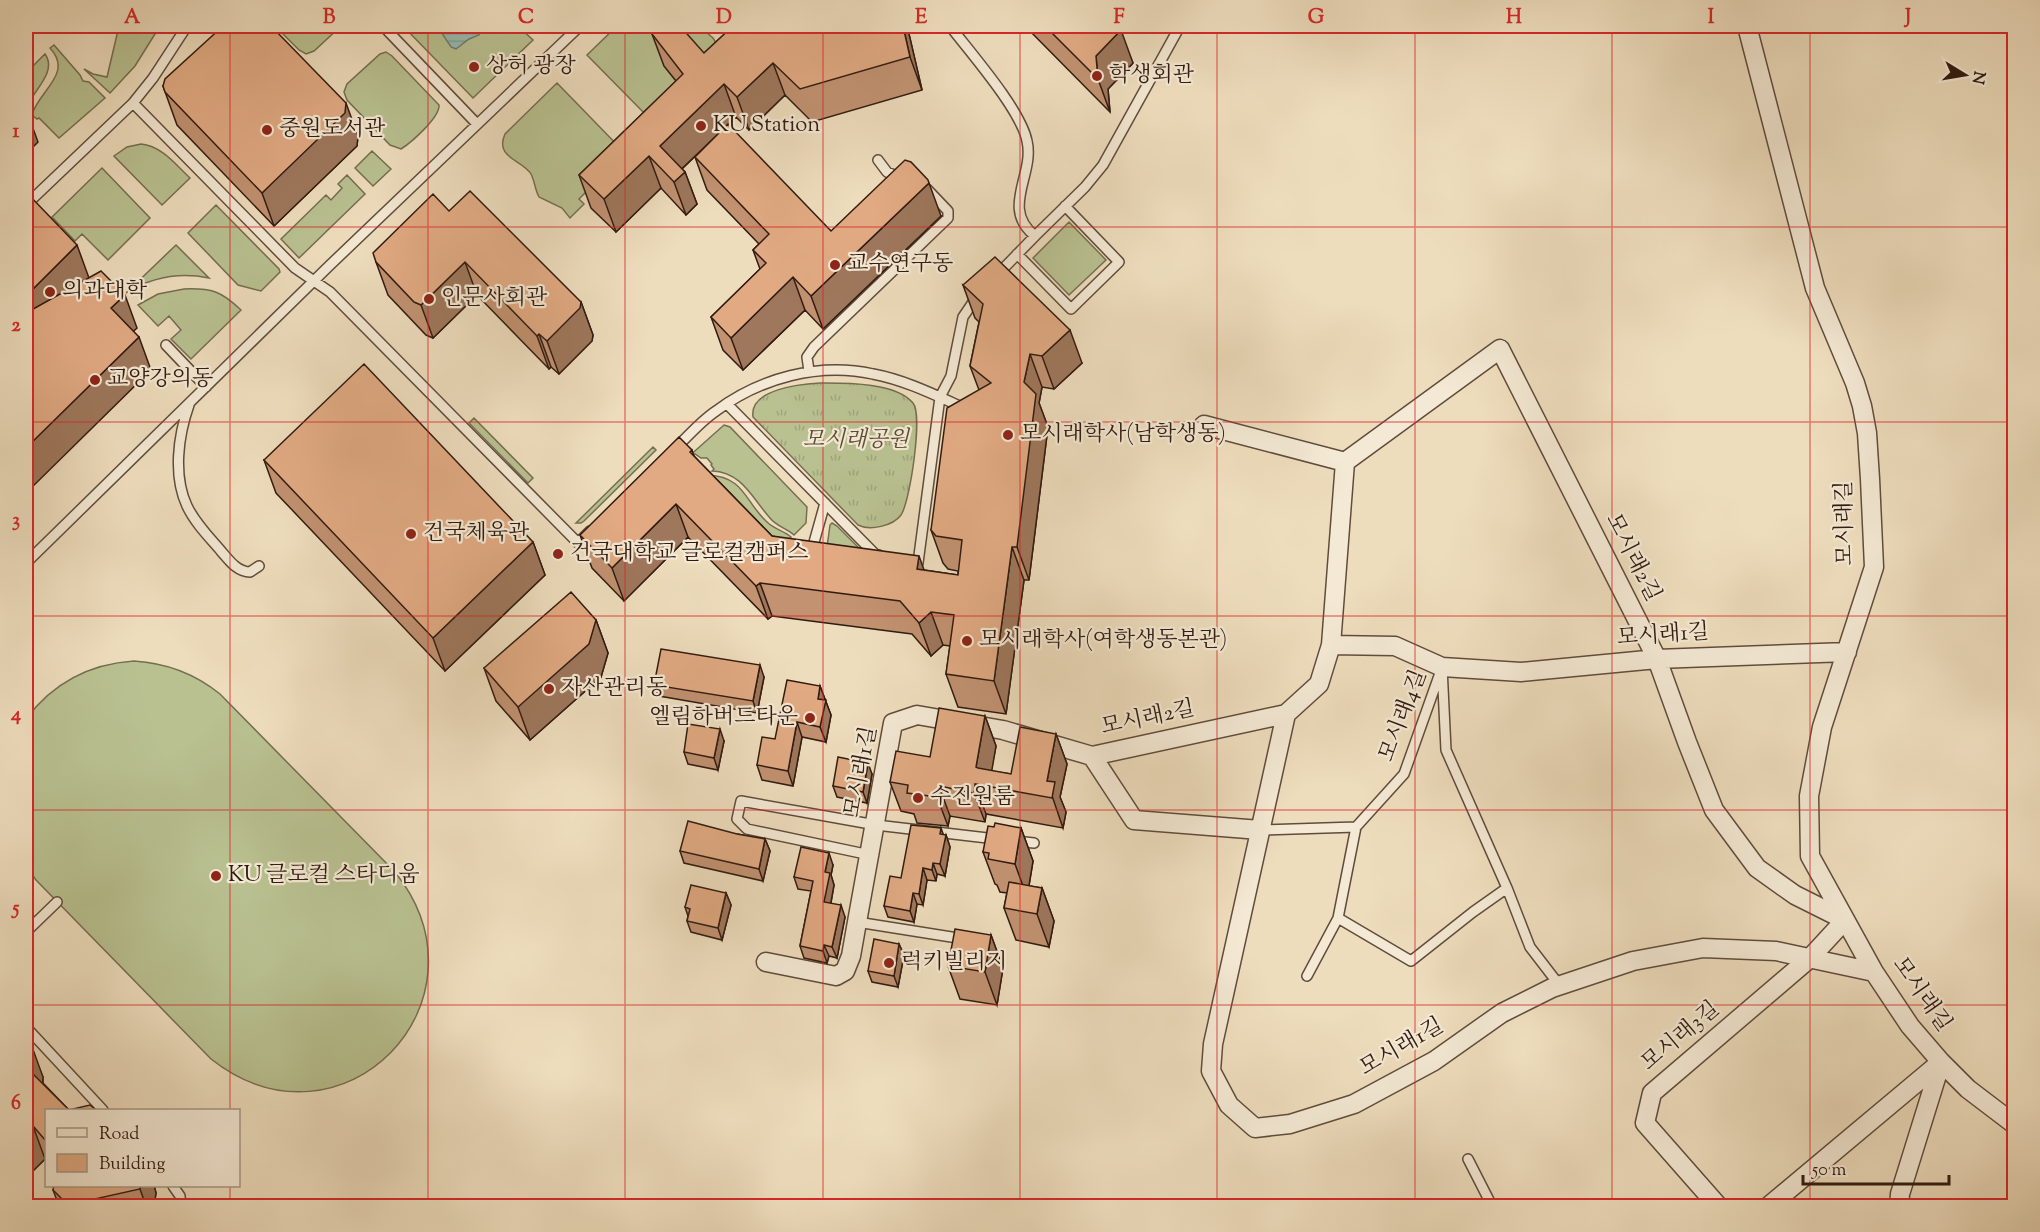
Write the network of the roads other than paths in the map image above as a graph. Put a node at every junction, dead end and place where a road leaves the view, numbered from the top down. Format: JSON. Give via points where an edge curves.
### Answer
{"nodes":[{"id":1,"x":187,"y":26,"type":"edge"},
{"id":2,"x":383,"y":26,"type":"edge"},
{"id":3,"x":580,"y":26,"type":"edge"},
{"id":4,"x":950,"y":26,"type":"edge"},
{"id":5,"x":1180,"y":26,"type":"edge"},
{"id":6,"x":1747,"y":26,"type":"edge"},
{"id":7,"x":133,"y":103,"type":"junction"},
{"id":8,"x":477,"y":124,"type":"junction"},
{"id":9,"x":878,"y":159,"type":"dead end"},
{"id":10,"x":26,"y":205,"type":"edge"},
{"id":11,"x":1065,"y":206,"type":"junction"},
{"id":12,"x":1035,"y":236,"type":"junction"},
{"id":13,"x":1017,"y":254,"type":"junction"},
{"id":14,"x":314,"y":281,"type":"junction"},
{"id":15,"x":166,"y":345,"type":"dead end"},
{"id":16,"x":809,"y":371,"type":"junction"},
{"id":17,"x":207,"y":387,"type":"junction"},
{"id":18,"x":940,"y":398,"type":"junction"},
{"id":19,"x":190,"y":403,"type":"junction"},
{"id":20,"x":727,"y":404,"type":"junction"},
{"id":21,"x":971,"y":410,"type":"edge"},
{"id":22,"x":1204,"y":425,"type":"dead end"},
{"id":23,"x":664,"y":460,"type":"edge"},
{"id":24,"x":1345,"y":462,"type":"junction"},
{"id":25,"x":825,"y":503,"type":"junction"},
{"id":26,"x":595,"y":526,"type":"edge"},
{"id":27,"x":886,"y":556,"type":"edge"},
{"id":28,"x":907,"y":561,"type":"edge"},
{"id":29,"x":26,"y":562,"type":"edge"},
{"id":30,"x":816,"y":563,"type":"edge"},
{"id":31,"x":259,"y":566,"type":"dead end"},
{"id":32,"x":1331,"y":645,"type":"junction"},
{"id":33,"x":1847,"y":652,"type":"junction"},
{"id":34,"x":1657,"y":659,"type":"junction"},
{"id":35,"x":1442,"y":668,"type":"junction"},
{"id":36,"x":1286,"y":714,"type":"junction"},
{"id":37,"x":1092,"y":756,"type":"junction"},
{"id":38,"x":876,"y":825,"type":"junction"},
{"id":39,"x":1356,"y":827,"type":"junction"},
{"id":40,"x":1260,"y":830,"type":"junction"},
{"id":41,"x":1034,"y":843,"type":"dead end"},
{"id":42,"x":870,"y":855,"type":"junction"},
{"id":43,"x":1507,"y":888,"type":"junction"},
{"id":44,"x":57,"y":902,"type":"dead end"},
{"id":45,"x":1338,"y":918,"type":"junction"},
{"id":46,"x":1845,"y":920,"type":"junction"},
{"id":47,"x":857,"y":922,"type":"junction"},
{"id":48,"x":26,"y":932,"type":"edge"},
{"id":49,"x":970,"y":940,"type":"edge"},
{"id":50,"x":1810,"y":958,"type":"junction"},
{"id":51,"x":766,"y":962,"type":"dead end"},
{"id":52,"x":1874,"y":972,"type":"junction"},
{"id":53,"x":1307,"y":976,"type":"dead end"},
{"id":54,"x":1560,"y":986,"type":"junction"},
{"id":55,"x":26,"y":1027,"type":"edge"},
{"id":56,"x":1941,"y":1062,"type":"junction"},
{"id":57,"x":102,"y":1109,"type":"edge"},
{"id":58,"x":2014,"y":1124,"type":"edge"},
{"id":59,"x":1468,"y":1159,"type":"dead end"},
{"id":60,"x":174,"y":1187,"type":"edge"},
{"id":61,"x":181,"y":1206,"type":"edge"},
{"id":62,"x":1492,"y":1206,"type":"edge"},
{"id":63,"x":1718,"y":1206,"type":"edge"},
{"id":64,"x":1769,"y":1206,"type":"edge"},
{"id":65,"x":1899,"y":1206,"type":"edge"}],
"edges":[{"from":1,"to":7,"type":"lane"},
{"from":2,"to":8,"type":"lane"},
{"from":3,"to":8,"type":"lane"},
{"from":4,"to":12,"type":"lane","via":[[1025,133],[1028,157],[1019,216]]},
{"from":5,"to":11,"type":"lane","via":[[1112,151],[1094,177]]},
{"from":6,"to":33,"type":"street","name":"모시래길","via":[[1815,288],[1855,383],[1867,433],[1874,567]]},
{"from":7,"to":10,"type":"lane"},
{"from":7,"to":14,"type":"lane","via":[[295,268]]},
{"from":8,"to":14,"type":"lane"},
{"from":9,"to":16,"type":"lane","via":[[887,172],[926,188],[948,211],[948,218],[814,347],[807,357]]},
{"from":11,"to":12,"type":"lane"},
{"from":11,"to":13,"type":"lane","via":[[1119,262],[1071,309]]},
{"from":12,"to":13,"type":"lane"},
{"from":13,"to":18,"type":"lane","via":[[966,311],[951,376]]},
{"from":14,"to":17,"type":"lane"},
{"from":14,"to":26,"type":"lane","via":[[330,292],[578,543]]},
{"from":15,"to":17,"type":"lane"},
{"from":16,"to":18,"type":"lane","via":[[875,374]]},
{"from":16,"to":20,"type":"lane","via":[[774,381]]},
{"from":17,"to":19,"type":"lane"},
{"from":18,"to":21,"type":"lane"},
{"from":18,"to":28,"type":"lane","via":[[918,563]]},
{"from":19,"to":29,"type":"lane"},
{"from":19,"to":31,"type":"lane","via":[[179,467],[188,507],[238,568],[250,572]]},
{"from":20,"to":23,"type":"lane"},
{"from":20,"to":25,"type":"lane"},
{"from":22,"to":24,"type":"street"},
{"from":24,"to":32,"type":"street"},
{"from":24,"to":34,"type":"street","name":"모시래2길","via":[[1500,349]]},
{"from":25,"to":27,"type":"lane","via":[[871,556]]},
{"from":25,"to":30,"type":"lane","via":[[809,561]]},
{"from":32,"to":35,"type":"street","name":"모시래1길","via":[[1395,646]]},
{"from":32,"to":36,"type":"street","via":[[1319,684]]},
{"from":33,"to":34,"type":"street","name":"모시래1길"},
{"from":33,"to":46,"type":"street","name":"모시래길","via":[[1822,727],[1809,796],[1810,856]]},
{"from":34,"to":35,"type":"street","name":"모시래1길","via":[[1521,672]]},
{"from":34,"to":46,"type":"street","name":"모시래2길","via":[[1714,810],[1757,868],[1795,895]]},
{"from":35,"to":39,"type":"lane","name":"모시래4길","via":[[1404,774]]},
{"from":35,"to":43,"type":"lane","name":"모시래4길","via":[[1446,750]]},
{"from":36,"to":37,"type":"street","name":"모시래2길"},
{"from":36,"to":40,"type":"street","name":"모시래1길"},
{"from":37,"to":38,"type":"street","name":"모시래1길","via":[[1003,730],[918,715],[893,723]]},
{"from":37,"to":40,"type":"street","via":[[1134,820]]},
{"from":38,"to":41,"type":"lane"},
{"from":38,"to":42,"type":"street","name":"모시래1길"},
{"from":38,"to":42,"type":"lane","via":[[741,801],[737,819],[747,829]]},
{"from":39,"to":40,"type":"lane"},
{"from":39,"to":45,"type":"lane"},
{"from":40,"to":54,"type":"street","name":"모시래1길","via":[[1213,1044],[1211,1071],[1229,1105],[1255,1128],[1290,1124],[1354,1104],[1434,1061],[1502,1013]]},
{"from":42,"to":47,"type":"street","name":"모시래1길"},
{"from":43,"to":45,"type":"lane","via":[[1411,961]]},
{"from":43,"to":54,"type":"lane","name":"모시래4길","via":[[1530,947]]},
{"from":44,"to":48,"type":"lane"},
{"from":45,"to":53,"type":"lane"},
{"from":46,"to":50,"type":"street","name":"모시래3길"},
{"from":46,"to":52,"type":"street","name":"모시래길"},
{"from":47,"to":49,"type":"lane"},
{"from":47,"to":51,"type":"street","name":"모시래1길","via":[[851,956],[845,971],[836,976]]},
{"from":50,"to":52,"type":"street","name":"모시래1길"},
{"from":50,"to":54,"type":"street","name":"모시래1길","via":[[1776,951],[1703,948],[1633,961]]},
{"from":50,"to":63,"type":"street","name":"모시래3길","via":[[1652,1093],[1645,1123]]},
{"from":52,"to":56,"type":"street","name":"모시래길","via":[[1910,1026]]},
{"from":55,"to":57,"type":"lane"},
{"from":56,"to":58,"type":"street","name":"모시래길","via":[[1968,1089]]},
{"from":56,"to":64,"type":"street"},
{"from":56,"to":65,"type":"street","name":"모시래길"},
{"from":59,"to":62,"type":"lane"},
{"from":60,"to":61,"type":"lane"}]}
